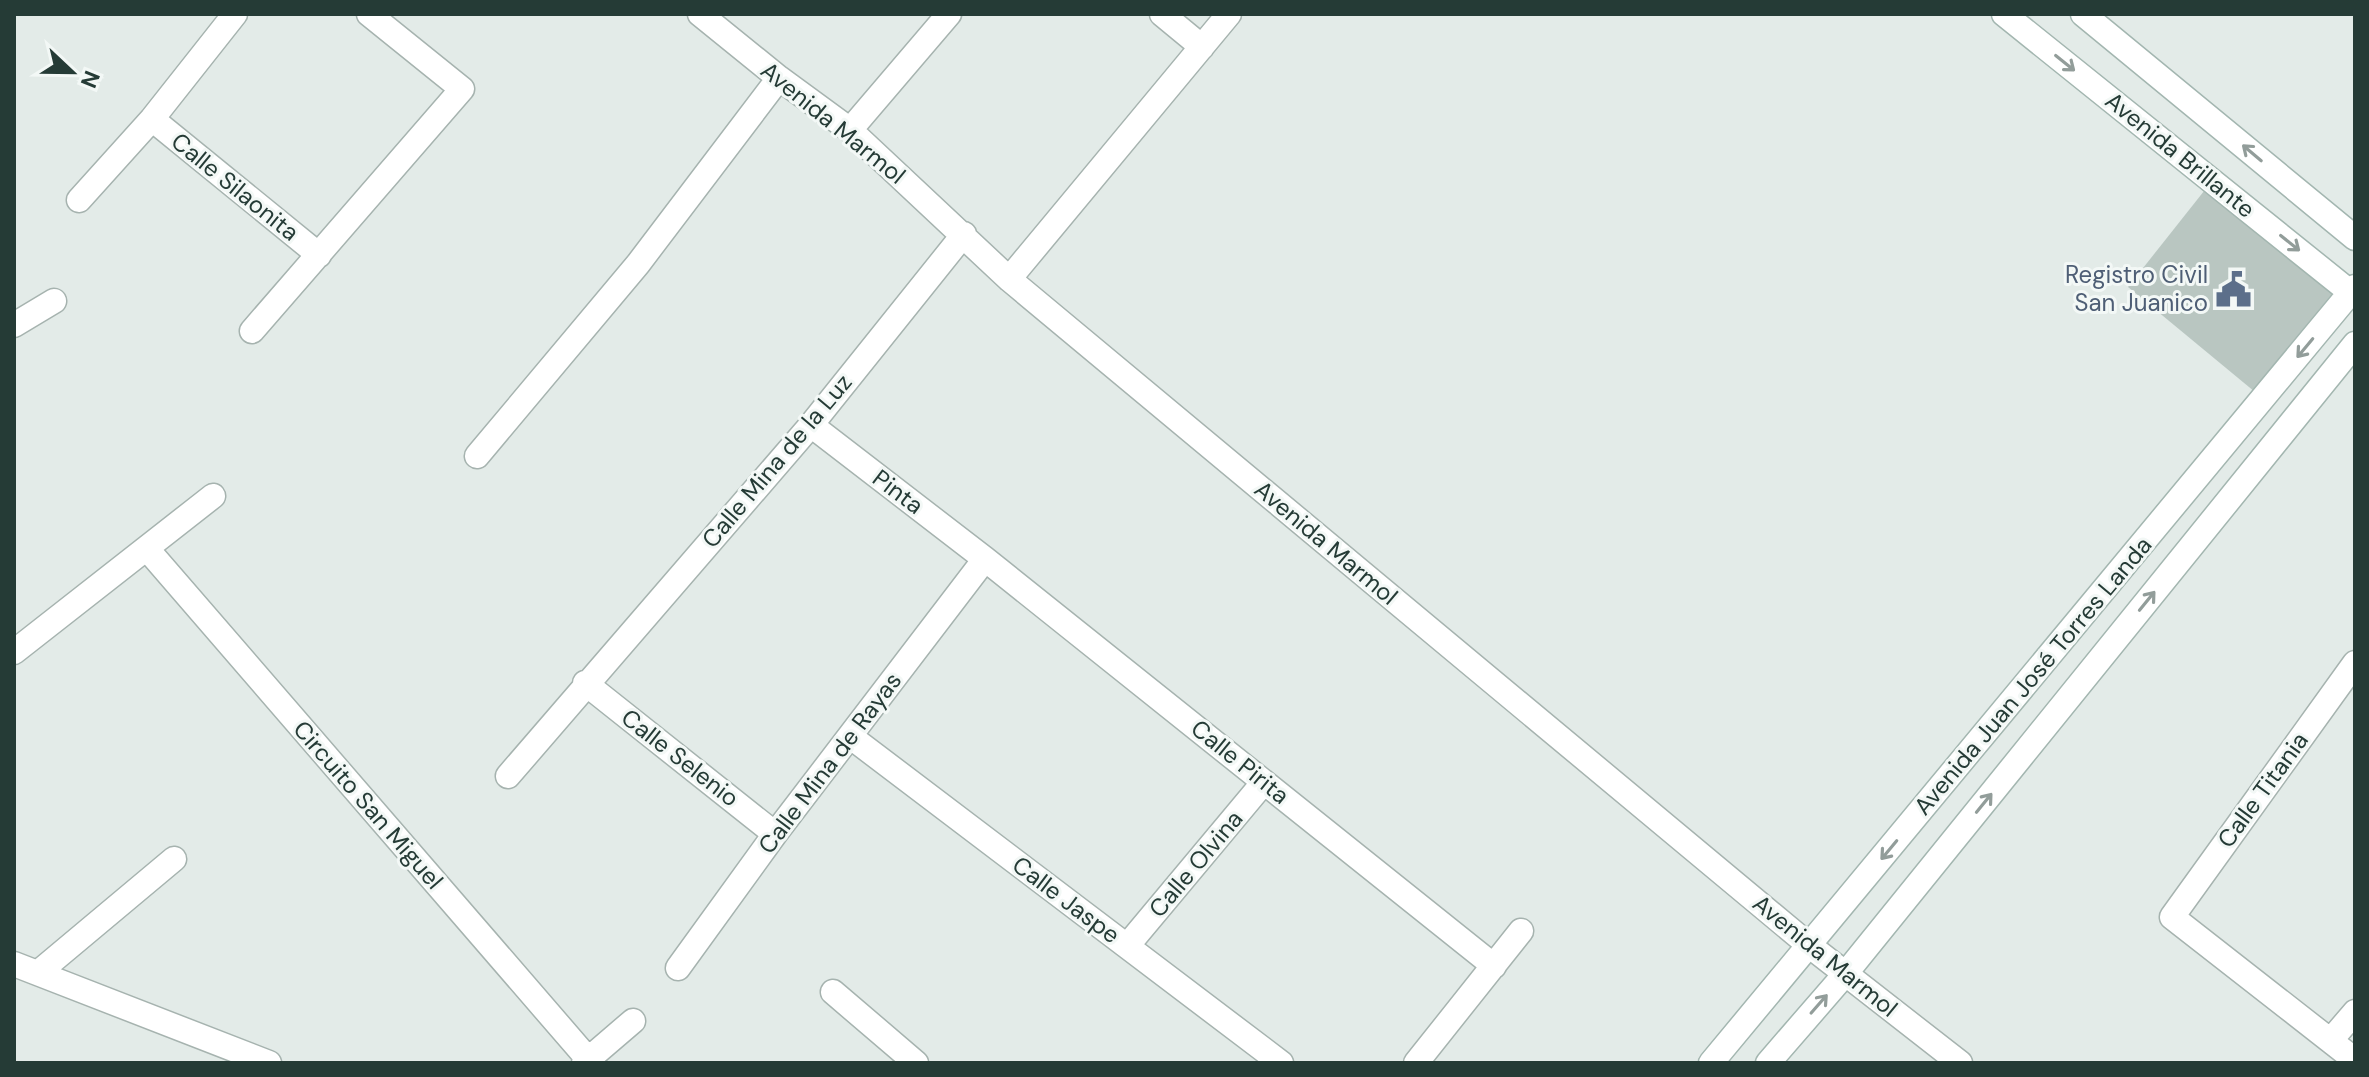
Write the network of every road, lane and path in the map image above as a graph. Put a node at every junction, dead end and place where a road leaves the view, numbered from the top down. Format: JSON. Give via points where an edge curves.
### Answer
{"nodes":[{"id":1,"x":235,"y":14,"type":"edge"},
{"id":2,"x":369,"y":14,"type":"edge"},
{"id":3,"x":700,"y":14,"type":"edge"},
{"id":4,"x":949,"y":14,"type":"edge"},
{"id":5,"x":1162,"y":14,"type":"edge"},
{"id":6,"x":1229,"y":14,"type":"edge"},
{"id":7,"x":2004,"y":14,"type":"edge"},
{"id":8,"x":2083,"y":14,"type":"edge"},
{"id":9,"x":1202,"y":47,"type":"junction"},
{"id":10,"x":779,"y":78,"type":"junction"},
{"id":11,"x":152,"y":119,"type":"junction"},
{"id":12,"x":850,"y":130,"type":"junction"},
{"id":13,"x":79,"y":200,"type":"dead end"},
{"id":14,"x":964,"y":234,"type":"junction"},
{"id":15,"x":2355,"y":238,"type":"edge"},
{"id":16,"x":319,"y":255,"type":"junction"},
{"id":17,"x":1009,"y":279,"type":"junction"},
{"id":18,"x":2354,"y":292,"type":"edge"},
{"id":19,"x":54,"y":301,"type":"dead end"},
{"id":20,"x":14,"y":325,"type":"edge"},
{"id":21,"x":252,"y":331,"type":"dead end"},
{"id":22,"x":2355,"y":344,"type":"edge"},
{"id":23,"x":811,"y":425,"type":"junction"},
{"id":24,"x":477,"y":456,"type":"dead end"},
{"id":25,"x":213,"y":496,"type":"dead end"},
{"id":26,"x":148,"y":550,"type":"junction"},
{"id":27,"x":985,"y":559,"type":"junction"},
{"id":28,"x":14,"y":652,"type":"edge"},
{"id":29,"x":2355,"y":663,"type":"edge"},
{"id":30,"x":585,"y":683,"type":"junction"},
{"id":31,"x":851,"y":737,"type":"junction"},
{"id":32,"x":508,"y":776,"type":"dead end"},
{"id":33,"x":1264,"y":782,"type":"junction"},
{"id":34,"x":775,"y":834,"type":"junction"},
{"id":35,"x":174,"y":859,"type":"dead end"},
{"id":36,"x":1521,"y":931,"type":"dead end"},
{"id":37,"x":1127,"y":946,"type":"junction"},
{"id":38,"x":1810,"y":946,"type":"junction"},
{"id":39,"x":14,"y":964,"type":"edge"},
{"id":40,"x":1494,"y":966,"type":"junction"},
{"id":41,"x":678,"y":968,"type":"dead end"},
{"id":42,"x":39,"y":972,"type":"junction"},
{"id":43,"x":1846,"y":973,"type":"junction"},
{"id":44,"x":833,"y":992,"type":"dead end"},
{"id":45,"x":2355,"y":1012,"type":"edge"},
{"id":46,"x":633,"y":1021,"type":"dead end"},
{"id":47,"x":2331,"y":1040,"type":"junction"},
{"id":48,"x":2355,"y":1060,"type":"edge"},
{"id":49,"x":586,"y":1061,"type":"edge"},
{"id":50,"x":269,"y":1063,"type":"edge"},
{"id":51,"x":916,"y":1063,"type":"edge"},
{"id":52,"x":1281,"y":1063,"type":"edge"},
{"id":53,"x":1416,"y":1063,"type":"edge"},
{"id":54,"x":1711,"y":1063,"type":"edge"},
{"id":55,"x":1768,"y":1063,"type":"edge"},
{"id":56,"x":1960,"y":1063,"type":"edge"}],
"edges":[{"from":1,"to":11,"type":"street"},
{"from":2,"to":16,"type":"street","via":[[462,89]]},
{"from":3,"to":10,"type":"street","name":"Avenida Marmol"},
{"from":4,"to":12,"type":"street"},
{"from":5,"to":9,"type":"street"},
{"from":6,"to":9,"type":"street"},
{"from":7,"to":18,"type":"street","name":"Avenida Brillante","one_way":true},
{"from":15,"to":8,"type":"street","name":"Avenida Brillante","one_way":true},
{"from":9,"to":17,"type":"street"},
{"from":10,"to":12,"type":"street","name":"Avenida Marmol"},
{"from":10,"to":24,"type":"street","via":[[638,264]]},
{"from":11,"to":13,"type":"street"},
{"from":11,"to":16,"type":"street","name":"Calle Silaonita"},
{"from":12,"to":14,"type":"street","name":"Avenida Marmol"},
{"from":14,"to":17,"type":"street","name":"Avenida Marmol"},
{"from":14,"to":23,"type":"street","name":"Calle Mina de la Luz"},
{"from":16,"to":21,"type":"street"},
{"from":17,"to":38,"type":"street","name":"Avenida Marmol"},
{"from":18,"to":38,"type":"street","name":"Avenida Juan José Torres Landa","one_way":true},
{"from":19,"to":20,"type":"street"},
{"from":43,"to":22,"type":"street","name":"Avenida Juan José Torres Landa","one_way":true},
{"from":23,"to":27,"type":"street","name":"Pinta"},
{"from":23,"to":30,"type":"street","name":"Calle Mina de la Luz"},
{"from":25,"to":26,"type":"street"},
{"from":26,"to":28,"type":"street"},
{"from":26,"to":49,"type":"street","name":"Circuito San Miguel"},
{"from":27,"to":31,"type":"street","name":"Calle Mina de Rayas"},
{"from":27,"to":33,"type":"street","name":"Calle Pirita"},
{"from":29,"to":47,"type":"street","name":"Calle Titania","via":[[2172,917]]},
{"from":30,"to":32,"type":"street","name":"Calle Mina de la Luz"},
{"from":30,"to":34,"type":"street","name":"Calle Selenio"},
{"from":31,"to":34,"type":"street","name":"Calle Mina de Rayas"},
{"from":31,"to":37,"type":"street","name":"Calle Jaspe"},
{"from":33,"to":37,"type":"street","name":"Calle Olvina"},
{"from":33,"to":40,"type":"street","name":"Calle Pirita"},
{"from":34,"to":41,"type":"street","name":"Calle Mina de Rayas"},
{"from":35,"to":42,"type":"street"},
{"from":36,"to":40,"type":"street"},
{"from":37,"to":52,"type":"street","name":"Calle Jaspe"},
{"from":38,"to":43,"type":"street","name":"Avenida Marmol"},
{"from":38,"to":54,"type":"street","name":"Avenida Juan José Torres Landa"},
{"from":39,"to":42,"type":"street"},
{"from":40,"to":53,"type":"street"},
{"from":42,"to":50,"type":"street"},
{"from":55,"to":43,"type":"street","name":"Avenida Juan José Torres Landa","one_way":true},
{"from":43,"to":56,"type":"street","name":"Avenida Marmol"},
{"from":44,"to":51,"type":"street"},
{"from":45,"to":47,"type":"street"},
{"from":46,"to":49,"type":"street","name":"Circuito San Miguel"},
{"from":47,"to":48,"type":"street"}]}
